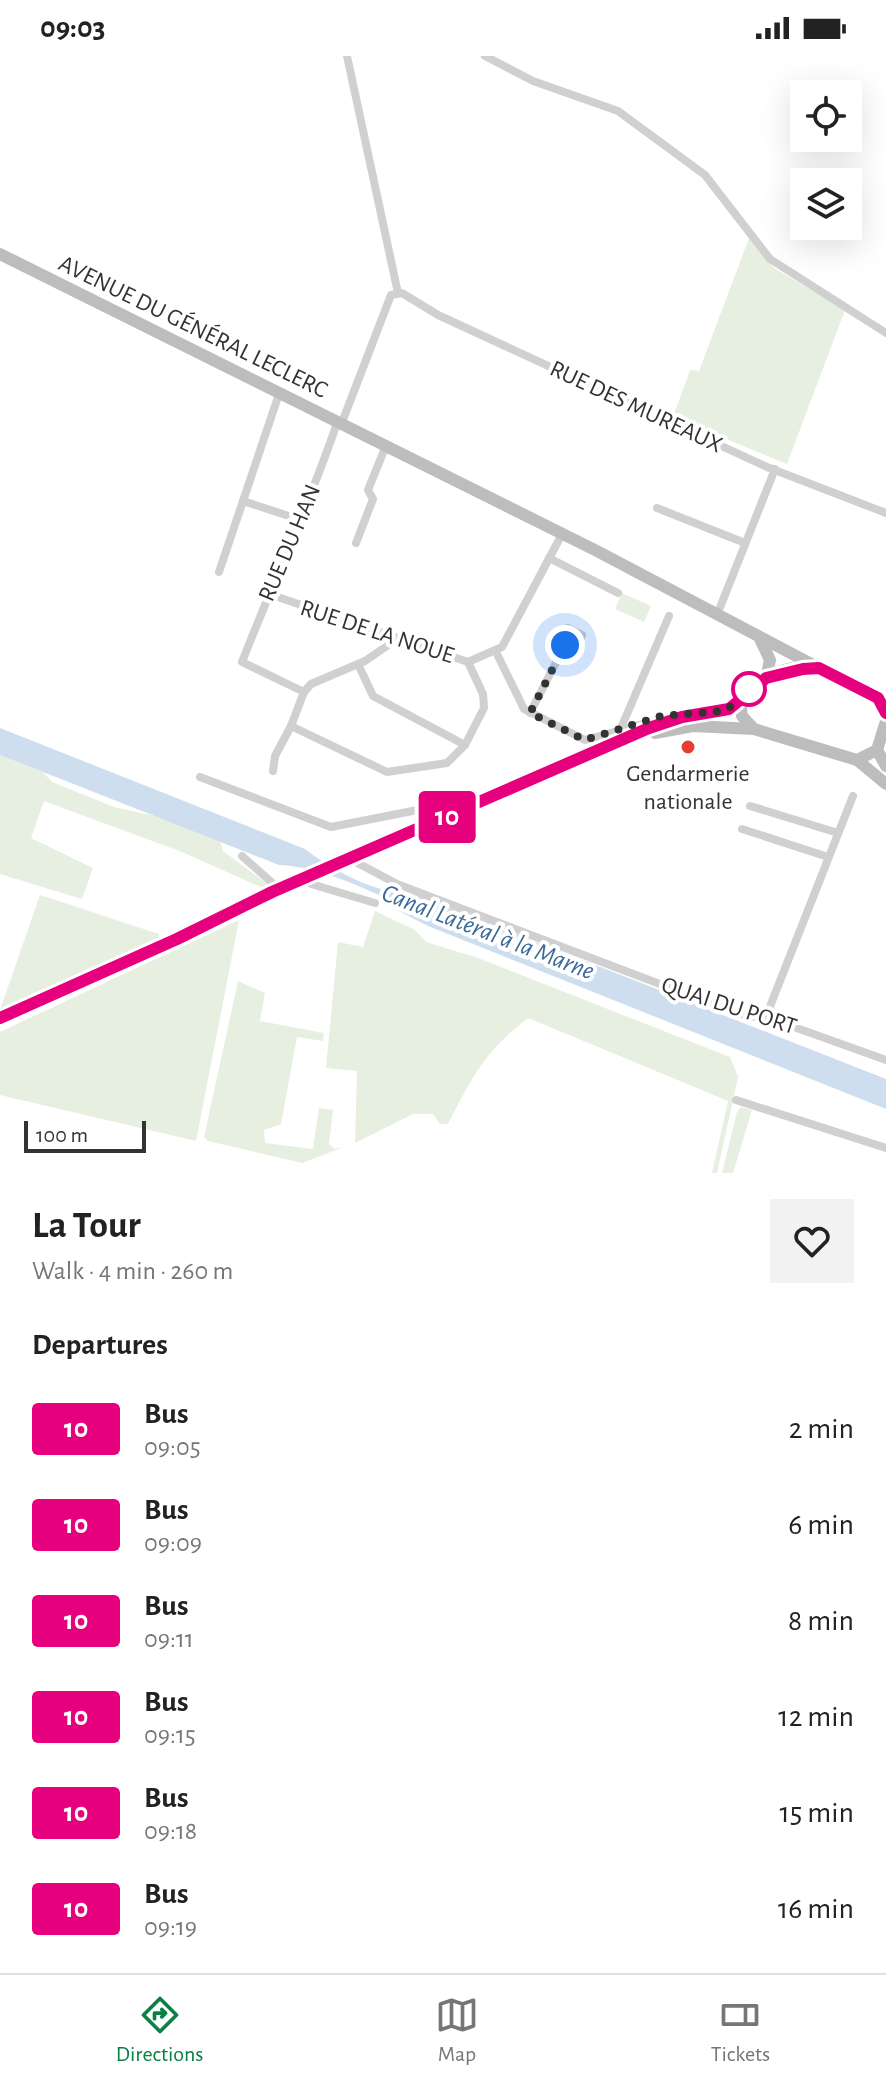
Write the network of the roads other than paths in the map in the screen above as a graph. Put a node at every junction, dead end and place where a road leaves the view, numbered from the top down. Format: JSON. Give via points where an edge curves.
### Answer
{"nodes":[{"id":1,"x":347,"y":56,"type":"edge"},
{"id":2,"x":485,"y":56,"type":"edge"},
{"id":3,"x":0,"y":256,"type":"edge"},
{"id":4,"x":394,"y":294,"type":"junction"},
{"id":5,"x":886,"y":333,"type":"edge"},
{"id":6,"x":279,"y":394,"type":"junction"},
{"id":7,"x":339,"y":424,"type":"junction"},
{"id":8,"x":384,"y":447,"type":"junction"},
{"id":9,"x":775,"y":469,"type":"junction"},
{"id":10,"x":243,"y":501,"type":"junction"},
{"id":11,"x":657,"y":508,"type":"dead end"},
{"id":12,"x":886,"y":513,"type":"edge"},
{"id":13,"x":301,"y":520,"type":"junction"},
{"id":14,"x":561,"y":536,"type":"junction"},
{"id":15,"x":356,"y":543,"type":"dead end"},
{"id":16,"x":745,"y":543,"type":"junction"},
{"id":17,"x":549,"y":558,"type":"junction"},
{"id":18,"x":219,"y":572,"type":"dead end"},
{"id":19,"x":618,"y":593,"type":"dead end"},
{"id":20,"x":269,"y":594,"type":"junction"},
{"id":21,"x":717,"y":615,"type":"junction"},
{"id":22,"x":669,"y":616,"type":"dead end"},
{"id":23,"x":758,"y":636,"type":"junction"},
{"id":24,"x":397,"y":639,"type":"junction"},
{"id":25,"x":565,"y":645,"type":"dead end"},
{"id":26,"x":496,"y":652,"type":"junction"},
{"id":27,"x":468,"y":662,"type":"junction"},
{"id":28,"x":358,"y":664,"type":"junction"},
{"id":29,"x":819,"y":668,"type":"junction"},
{"id":30,"x":766,"y":678,"type":"junction"},
{"id":31,"x":304,"y":692,"type":"junction"},
{"id":32,"x":740,"y":701,"type":"junction"},
{"id":33,"x":885,"y":704,"type":"edge"},
{"id":34,"x":723,"y":711,"type":"junction"},
{"id":35,"x":530,"y":713,"type":"junction"},
{"id":36,"x":886,"y":721,"type":"edge"},
{"id":37,"x":291,"y":726,"type":"junction"},
{"id":38,"x":720,"y":726,"type":"junction"},
{"id":39,"x":754,"y":729,"type":"junction"},
{"id":40,"x":624,"y":733,"type":"junction"},
{"id":41,"x":465,"y":745,"type":"junction"},
{"id":42,"x":877,"y":750,"type":"junction"},
{"id":43,"x":857,"y":760,"type":"junction"},
{"id":44,"x":886,"y":766,"type":"edge"},
{"id":45,"x":273,"y":771,"type":"dead end"},
{"id":46,"x":200,"y":777,"type":"dead end"},
{"id":47,"x":886,"y":784,"type":"edge"},
{"id":48,"x":853,"y":796,"type":"dead end"},
{"id":49,"x":750,"y":806,"type":"dead end"},
{"id":50,"x":470,"y":807,"type":"junction"},
{"id":51,"x":742,"y":829,"type":"dead end"},
{"id":52,"x":838,"y":833,"type":"junction"},
{"id":53,"x":242,"y":856,"type":"dead end"},
{"id":54,"x":828,"y":857,"type":"junction"},
{"id":55,"x":350,"y":859,"type":"junction"},
{"id":56,"x":307,"y":877,"type":"junction"},
{"id":57,"x":279,"y":889,"type":"junction"},
{"id":58,"x":375,"y":903,"type":"dead end"},
{"id":59,"x":0,"y":1018,"type":"edge"},
{"id":60,"x":765,"y":1019,"type":"junction"},
{"id":61,"x":886,"y":1060,"type":"edge"},
{"id":62,"x":736,"y":1100,"type":"dead end"},
{"id":63,"x":886,"y":1148,"type":"edge"}],
"edges":[{"from":1,"to":4,"type":"street"},
{"from":2,"to":5,"type":"street","via":[[533,81],[618,111],[705,175],[770,259]]},
{"from":3,"to":6,"type":"main road","name":"AVENUE DU GÉNÉRAL LECLERC"},
{"from":4,"to":7,"type":"street","name":"RUE DU HAN"},
{"from":4,"to":9,"type":"street","name":"RUE DES MUREAUX"},
{"from":6,"to":7,"type":"main road","name":"AVENUE DU GÉNÉRAL LECLERC"},
{"from":6,"to":10,"type":"street"},
{"from":7,"to":8,"type":"main road","name":"AVENUE DU GÉNÉRAL LECLERC"},
{"from":7,"to":13,"type":"street","name":"RUE DU HAN"},
{"from":8,"to":14,"type":"main road","name":"AVENUE DU GÉNÉRAL LECLERC"},
{"from":8,"to":15,"type":"street"},
{"from":9,"to":12,"type":"street","name":"RUE DES MUREAUX"},
{"from":9,"to":16,"type":"street"},
{"from":10,"to":13,"type":"street"},
{"from":10,"to":18,"type":"street"},
{"from":11,"to":16,"type":"street"},
{"from":13,"to":20,"type":"street","name":"RUE DU HAN"},
{"from":14,"to":17,"type":"street"},
{"from":14,"to":21,"type":"main road","name":"AVENUE DU GÉNÉRAL LECLERC"},
{"from":16,"to":21,"type":"street"},
{"from":17,"to":19,"type":"street"},
{"from":17,"to":26,"type":"street"},
{"from":20,"to":24,"type":"street","name":"RUE DE LA NOUE"},
{"from":20,"to":31,"type":"street","name":"RUE DU HAN","via":[[242,662]]},
{"from":21,"to":23,"type":"main road","name":"AVENUE DU GÉNÉRAL LECLERC"},
{"from":22,"to":40,"type":"street"},
{"from":23,"to":29,"type":"main road","name":"AVENUE DU GÉNÉRAL LECLERC"},
{"from":23,"to":30,"type":"main road","via":[[769,652]]},
{"from":24,"to":27,"type":"street","name":"RUE DE LA NOUE"},
{"from":24,"to":28,"type":"street"},
{"from":25,"to":35,"type":"street"},
{"from":26,"to":27,"type":"street","name":"RUE DE LA NOUE"},
{"from":26,"to":35,"type":"street","via":[[517,698]]},
{"from":27,"to":41,"type":"street","via":[[485,700]]},
{"from":28,"to":31,"type":"street","via":[[320,679]]},
{"from":28,"to":41,"type":"street","via":[[373,696]]},
{"from":29,"to":30,"type":"main road"},
{"from":29,"to":33,"type":"main road","name":"AVENUE DU GÉNÉRAL LECLERC"},
{"from":30,"to":32,"type":"main road"},
{"from":31,"to":37,"type":"street"},
{"from":32,"to":34,"type":"main road"},
{"from":32,"to":39,"type":"main road","via":[[742,716]]},
{"from":34,"to":38,"type":"main road"},
{"from":34,"to":40,"type":"main road"},
{"from":35,"to":40,"type":"street","via":[[590,740]]},
{"from":36,"to":42,"type":"main road"},
{"from":37,"to":41,"type":"street","via":[[393,773],[447,763]]},
{"from":37,"to":45,"type":"street"},
{"from":38,"to":39,"type":"main road"},
{"from":38,"to":40,"type":"main road"},
{"from":39,"to":43,"type":"main road"},
{"from":40,"to":50,"type":"main road"},
{"from":42,"to":43,"type":"main road"},
{"from":42,"to":44,"type":"main road"},
{"from":43,"to":47,"type":"main road"},
{"from":46,"to":50,"type":"street","via":[[331,827],[438,806]]},
{"from":48,"to":52,"type":"street"},
{"from":49,"to":52,"type":"street"},
{"from":50,"to":55,"type":"main road"},
{"from":51,"to":54,"type":"street"},
{"from":52,"to":54,"type":"street"},
{"from":53,"to":57,"type":"street"},
{"from":54,"to":60,"type":"street"},
{"from":55,"to":56,"type":"main road"},
{"from":55,"to":60,"type":"street","name":"QUAI DU PORT","via":[[397,884],[736,1013]]},
{"from":56,"to":57,"type":"main road"},
{"from":56,"to":58,"type":"street","via":[[311,884]]},
{"from":57,"to":59,"type":"main road"},
{"from":60,"to":61,"type":"street","name":"QUAI DU PORT"},
{"from":62,"to":63,"type":"street"}]}
